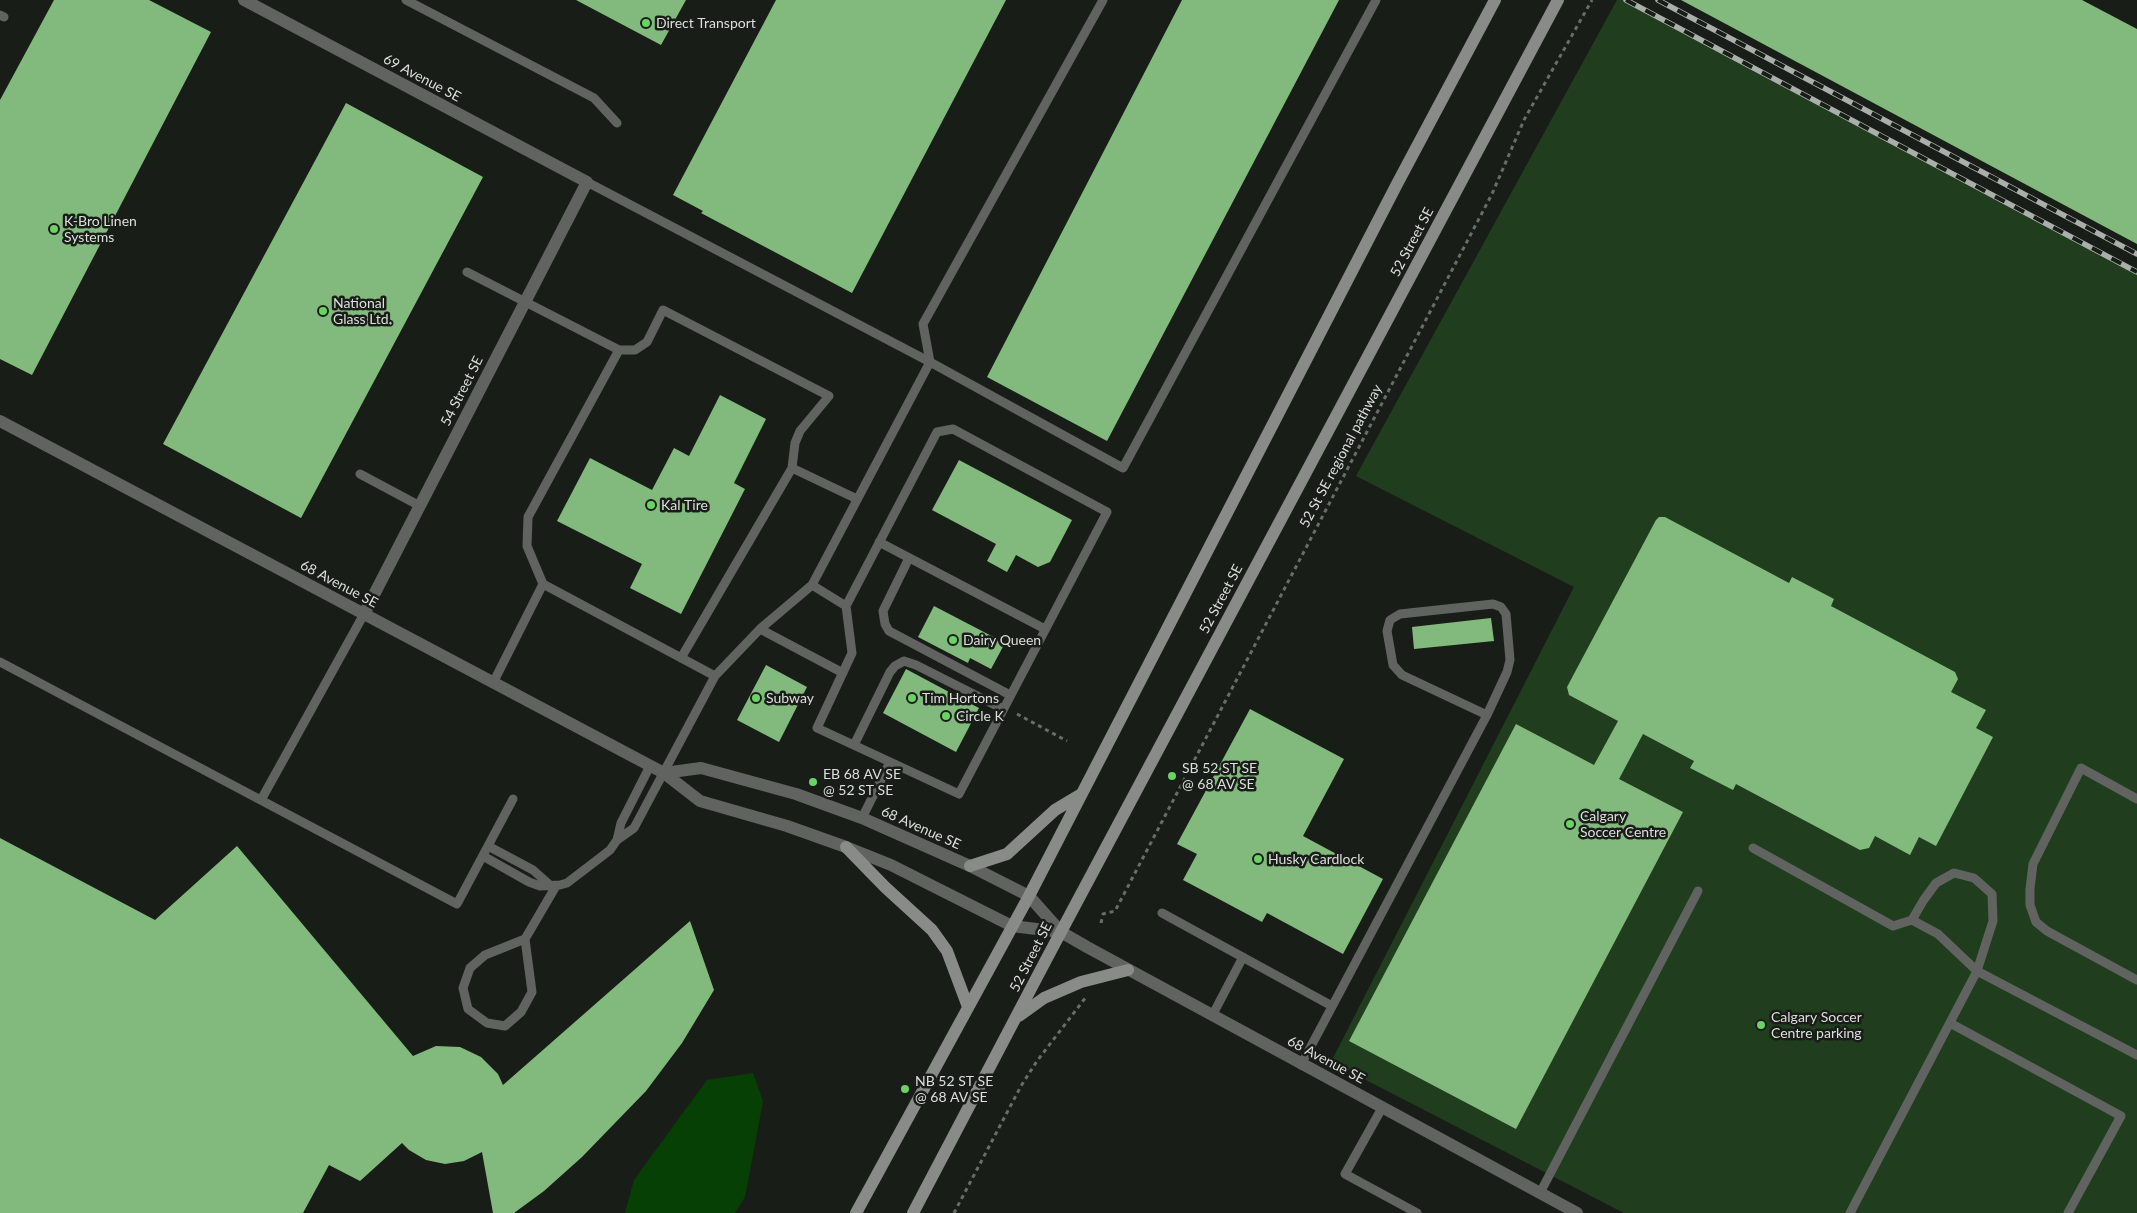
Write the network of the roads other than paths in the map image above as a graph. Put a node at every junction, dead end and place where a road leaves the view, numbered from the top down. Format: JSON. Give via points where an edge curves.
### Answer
{"nodes":[{"id":1,"x":244,"y":0,"type":"edge"},
{"id":2,"x":406,"y":0,"type":"edge"},
{"id":3,"x":1376,"y":0,"type":"edge"},
{"id":4,"x":1495,"y":0,"type":"edge"},
{"id":5,"x":1558,"y":0,"type":"edge"},
{"id":6,"x":1101,"y":1,"type":"edge"},
{"id":7,"x":617,"y":123,"type":"dead end"},
{"id":8,"x":587,"y":182,"type":"junction"},
{"id":9,"x":467,"y":272,"type":"dead end"},
{"id":10,"x":525,"y":303,"type":"junction"},
{"id":11,"x":619,"y":350,"type":"junction"},
{"id":12,"x":930,"y":362,"type":"junction"},
{"id":13,"x":0,"y":421,"type":"edge"},
{"id":14,"x":792,"y":468,"type":"junction"},
{"id":15,"x":360,"y":474,"type":"dead end"},
{"id":16,"x":857,"y":499,"type":"junction"},
{"id":17,"x":420,"y":506,"type":"junction"},
{"id":18,"x":879,"y":542,"type":"junction"},
{"id":19,"x":909,"y":558,"type":"junction"},
{"id":20,"x":543,"y":584,"type":"junction"},
{"id":21,"x":812,"y":585,"type":"junction"},
{"id":22,"x":846,"y":606,"type":"junction"},
{"id":23,"x":364,"y":614,"type":"junction"},
{"id":24,"x":760,"y":629,"type":"junction"},
{"id":25,"x":1046,"y":629,"type":"junction"},
{"id":26,"x":682,"y":658,"type":"junction"},
{"id":27,"x":0,"y":662,"type":"edge"},
{"id":28,"x":843,"y":673,"type":"junction"},
{"id":29,"x":715,"y":676,"type":"junction"},
{"id":30,"x":494,"y":683,"type":"junction"},
{"id":31,"x":1010,"y":696,"type":"junction"},
{"id":32,"x":1004,"y":709,"type":"junction"},
{"id":33,"x":1486,"y":714,"type":"junction"},
{"id":34,"x":854,"y":745,"type":"junction"},
{"id":35,"x":890,"y":762,"type":"junction"},
{"id":36,"x":650,"y":766,"type":"junction"},
{"id":37,"x":664,"y":773,"type":"junction"},
{"id":38,"x":1080,"y":795,"type":"junction"},
{"id":39,"x":514,"y":799,"type":"dead end"},
{"id":40,"x":2137,"y":799,"type":"edge"},
{"id":41,"x":262,"y":800,"type":"junction"},
{"id":42,"x":862,"y":818,"type":"junction"},
{"id":43,"x":618,"y":840,"type":"junction"},
{"id":44,"x":488,"y":846,"type":"junction"},
{"id":45,"x":846,"y":847,"type":"junction"},
{"id":46,"x":1753,"y":848,"type":"dead end"},
{"id":47,"x":483,"y":856,"type":"junction"},
{"id":48,"x":970,"y":866,"type":"junction"},
{"id":49,"x":553,"y":886,"type":"junction"},
{"id":50,"x":1698,"y":891,"type":"dead end"},
{"id":51,"x":1029,"y":896,"type":"junction"},
{"id":52,"x":1162,"y":913,"type":"dead end"},
{"id":53,"x":1912,"y":920,"type":"junction"},
{"id":54,"x":1012,"y":926,"type":"junction"},
{"id":55,"x":1061,"y":932,"type":"junction"},
{"id":56,"x":525,"y":939,"type":"junction"},
{"id":57,"x":1243,"y":957,"type":"junction"},
{"id":58,"x":1128,"y":970,"type":"junction"},
{"id":59,"x":1977,"y":971,"type":"junction"},
{"id":60,"x":2137,"y":980,"type":"edge"},
{"id":61,"x":1332,"y":1006,"type":"junction"},
{"id":62,"x":968,"y":1007,"type":"junction"},
{"id":63,"x":1212,"y":1016,"type":"junction"},
{"id":64,"x":1017,"y":1017,"type":"junction"},
{"id":65,"x":1950,"y":1023,"type":"junction"},
{"id":66,"x":2137,"y":1055,"type":"edge"},
{"id":67,"x":1301,"y":1064,"type":"junction"},
{"id":68,"x":1382,"y":1108,"type":"junction"},
{"id":69,"x":1540,"y":1193,"type":"junction"},
{"id":70,"x":856,"y":1213,"type":"edge"},
{"id":71,"x":913,"y":1213,"type":"edge"},
{"id":72,"x":1417,"y":1213,"type":"edge"},
{"id":73,"x":1577,"y":1213,"type":"edge"},
{"id":74,"x":1850,"y":1213,"type":"edge"},
{"id":75,"x":2068,"y":1213,"type":"edge"}],
"edges":[{"from":1,"to":8,"type":"street","name":"69 Avenue SE"},
{"from":2,"to":7,"type":"lane","via":[[594,98]]},
{"from":3,"to":12,"type":"lane","via":[[1123,468]]},
{"from":4,"to":38,"type":"main road"},
{"from":5,"to":55,"type":"main road","name":"52 Street SE"},
{"from":6,"to":12,"type":"lane","via":[[923,324]]},
{"from":8,"to":10,"type":"street","name":"54 Street SE"},
{"from":8,"to":12,"type":"lane"},
{"from":9,"to":10,"type":"lane"},
{"from":10,"to":11,"type":"lane"},
{"from":10,"to":17,"type":"street","name":"54 Street SE"},
{"from":11,"to":14,"type":"lane","via":[[635,350],[647,342],[663,310],[829,396],[800,431]]},
{"from":11,"to":20,"type":"lane","via":[[528,517],[527,546]]},
{"from":12,"to":16,"type":"lane"},
{"from":13,"to":23,"type":"street","name":"68 Avenue SE"},
{"from":14,"to":16,"type":"lane"},
{"from":14,"to":26,"type":"lane"},
{"from":15,"to":17,"type":"lane"},
{"from":16,"to":21,"type":"lane"},
{"from":17,"to":23,"type":"street","name":"54 Street SE"},
{"from":18,"to":19,"type":"lane"},
{"from":18,"to":22,"type":"lane"},
{"from":18,"to":25,"type":"lane","via":[[937,432],[953,429],[1107,512]]},
{"from":19,"to":25,"type":"lane"},
{"from":19,"to":31,"type":"lane","via":[[882,611],[889,631]]},
{"from":20,"to":26,"type":"lane"},
{"from":20,"to":30,"type":"lane"},
{"from":21,"to":22,"type":"lane"},
{"from":21,"to":24,"type":"lane"},
{"from":22,"to":28,"type":"lane","via":[[852,653]]},
{"from":23,"to":30,"type":"street","name":"68 Avenue SE"},
{"from":23,"to":41,"type":"lane"},
{"from":24,"to":28,"type":"lane"},
{"from":24,"to":29,"type":"lane"},
{"from":25,"to":31,"type":"lane"},
{"from":26,"to":29,"type":"lane"},
{"from":27,"to":41,"type":"lane"},
{"from":28,"to":34,"type":"lane","via":[[817,728]]},
{"from":29,"to":37,"type":"lane"},
{"from":30,"to":36,"type":"street","name":"68 Avenue SE"},
{"from":31,"to":32,"type":"lane"},
{"from":32,"to":34,"type":"lane","via":[[904,661],[890,672]]},
{"from":32,"to":35,"type":"lane","via":[[959,794]]},
{"from":33,"to":33,"type":"lane","via":[[1510,660],[1506,614],[1501,607],[1494,604],[1400,614],[1390,620],[1387,631],[1393,664],[1402,675]]},
{"from":33,"to":61,"type":"lane"},
{"from":34,"to":35,"type":"lane"},
{"from":35,"to":42,"type":"lane"},
{"from":36,"to":37,"type":"street","name":"68 Avenue SE"},
{"from":36,"to":43,"type":"lane","via":[[621,823]]},
{"from":37,"to":42,"type":"street","name":"68 Avenue SE","via":[[701,768],[796,794]]},
{"from":37,"to":43,"type":"lane","via":[[634,828]]},
{"from":37,"to":45,"type":"street","name":"68 Avenue SE","via":[[700,801]]},
{"from":38,"to":48,"type":"main road","via":[[1055,810],[1007,854]]},
{"from":38,"to":51,"type":"main road"},
{"from":39,"to":44,"type":"lane"},
{"from":40,"to":60,"type":"lane","via":[[2081,768],[2034,864],[2030,905],[2036,922],[2047,931]]},
{"from":41,"to":47,"type":"lane","via":[[457,904]]},
{"from":42,"to":48,"type":"street","name":"68 Avenue SE"},
{"from":43,"to":49,"type":"lane","via":[[567,883]]},
{"from":44,"to":47,"type":"lane"},
{"from":44,"to":49,"type":"lane","via":[[533,870]]},
{"from":45,"to":54,"type":"street","name":"68 Avenue SE","via":[[891,865]]},
{"from":45,"to":62,"type":"main road","via":[[932,930],[947,951]]},
{"from":46,"to":53,"type":"lane","via":[[1892,926]]},
{"from":47,"to":49,"type":"lane","via":[[529,882]]},
{"from":48,"to":51,"type":"street","name":"68 Avenue SE"},
{"from":49,"to":56,"type":"lane"},
{"from":50,"to":69,"type":"lane"},
{"from":51,"to":54,"type":"main road"},
{"from":51,"to":55,"type":"street","name":"68 Avenue SE"},
{"from":52,"to":57,"type":"lane"},
{"from":53,"to":59,"type":"lane","via":[[1938,934]]},
{"from":53,"to":59,"type":"lane","via":[[1936,883],[1954,873],[1974,878],[1992,894],[1993,921]]},
{"from":54,"to":55,"type":"street","name":"68 Avenue SE"},
{"from":54,"to":62,"type":"main road"},
{"from":55,"to":58,"type":"street","name":"68 Avenue SE"},
{"from":55,"to":64,"type":"main road","name":"52 Street SE"},
{"from":56,"to":56,"type":"lane","via":[[485,954],[470,968],[463,988],[468,1009],[487,1023],[505,1026],[521,1012],[532,992]]},
{"from":57,"to":61,"type":"lane"},
{"from":57,"to":63,"type":"lane"},
{"from":58,"to":63,"type":"street","name":"68 Avenue SE"},
{"from":58,"to":64,"type":"main road","via":[[1081,982],[1044,998]]},
{"from":59,"to":65,"type":"lane"},
{"from":59,"to":66,"type":"lane"},
{"from":61,"to":67,"type":"lane"},
{"from":62,"to":70,"type":"main road"},
{"from":63,"to":67,"type":"street","name":"68 Avenue SE"},
{"from":64,"to":71,"type":"main road","name":"52 Street SE"},
{"from":65,"to":74,"type":"lane"},
{"from":65,"to":75,"type":"lane","via":[[2121,1116]]},
{"from":67,"to":68,"type":"street","name":"68 Avenue SE"},
{"from":68,"to":69,"type":"street","name":"68 Avenue SE"},
{"from":68,"to":72,"type":"lane","via":[[1345,1174]]},
{"from":69,"to":73,"type":"street","name":"68 Avenue SE"}]}
